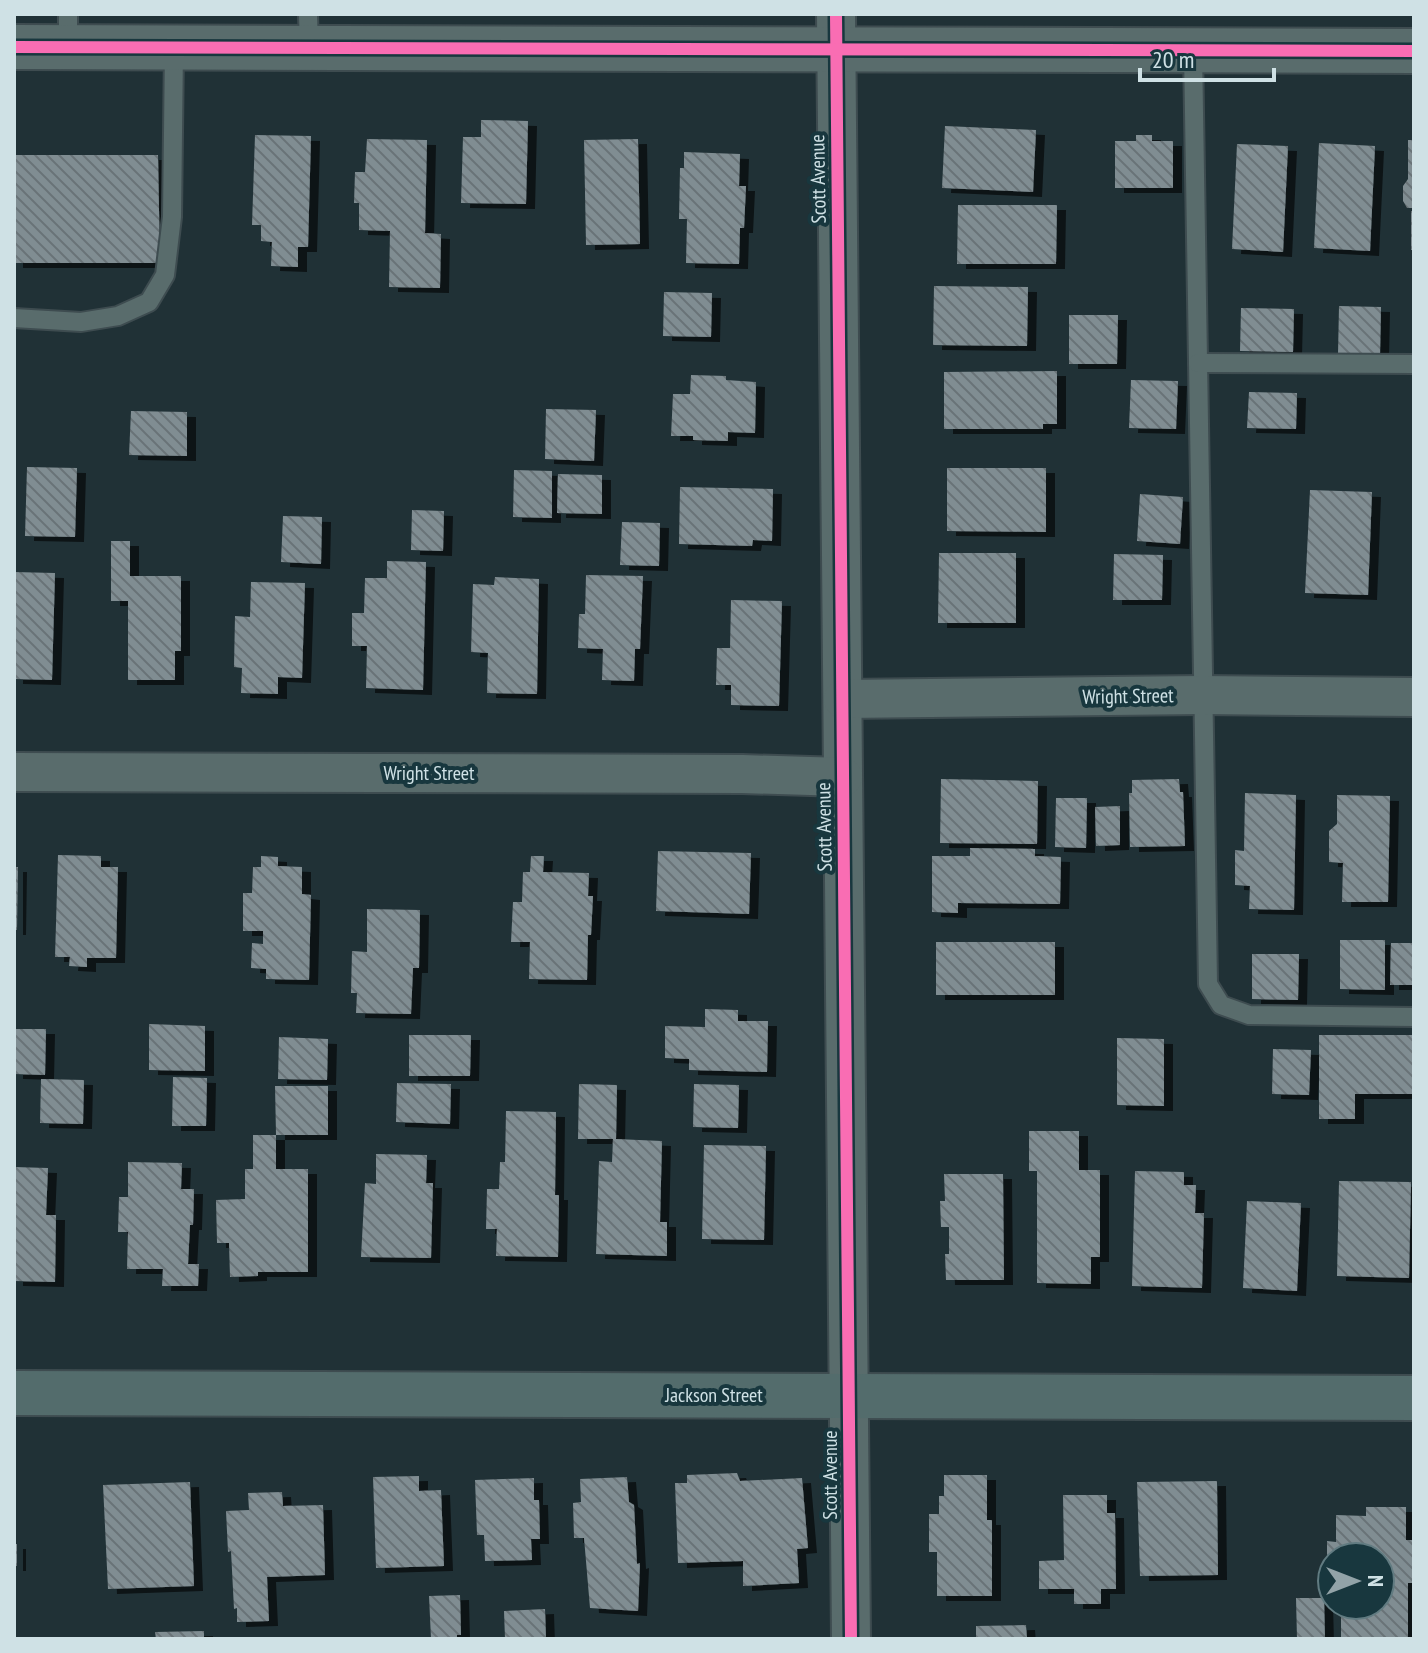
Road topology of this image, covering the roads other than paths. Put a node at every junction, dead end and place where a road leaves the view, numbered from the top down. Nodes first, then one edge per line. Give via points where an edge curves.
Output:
1 (68, 31) edge
2 (308, 31) edge
3 (836, 32) edge
4 (14, 47) edge
5 (174, 48) junction
6 (1193, 50) junction
7 (1414, 51) edge
8 (14, 318) edge
9 (1198, 363) junction
10 (1414, 364) edge
11 (1202, 695) junction
12 (1414, 697) edge
13 (843, 699) junction
14 (14, 772) edge
15 (843, 777) junction
16 (1414, 1017) edge
17 (14, 1393) edge
18 (849, 1397) junction
19 (1414, 1398) edge
20 (851, 1639) edge

1 - 4 street
1 - 5 street
2 - 3 street
2 - 5 street
3 - 6 street
3 - 13 street, Scott Avenue
5 - 8 lane via 172,217 165,275 149,302 118,316 81,322
6 - 7 street
6 - 9 lane
9 - 10 lane
9 - 11 lane
11 - 12 street, Wright Street
11 - 13 street, Wright Street
11 - 16 lane via 1208,984 1221,1005 1249,1015
13 - 15 street, Scott Avenue
14 - 15 street, Wright Street
15 - 18 street, Scott Avenue
17 - 18 main road, Jackson Street
18 - 19 main road, Jackson Street
18 - 20 street, Scott Avenue

